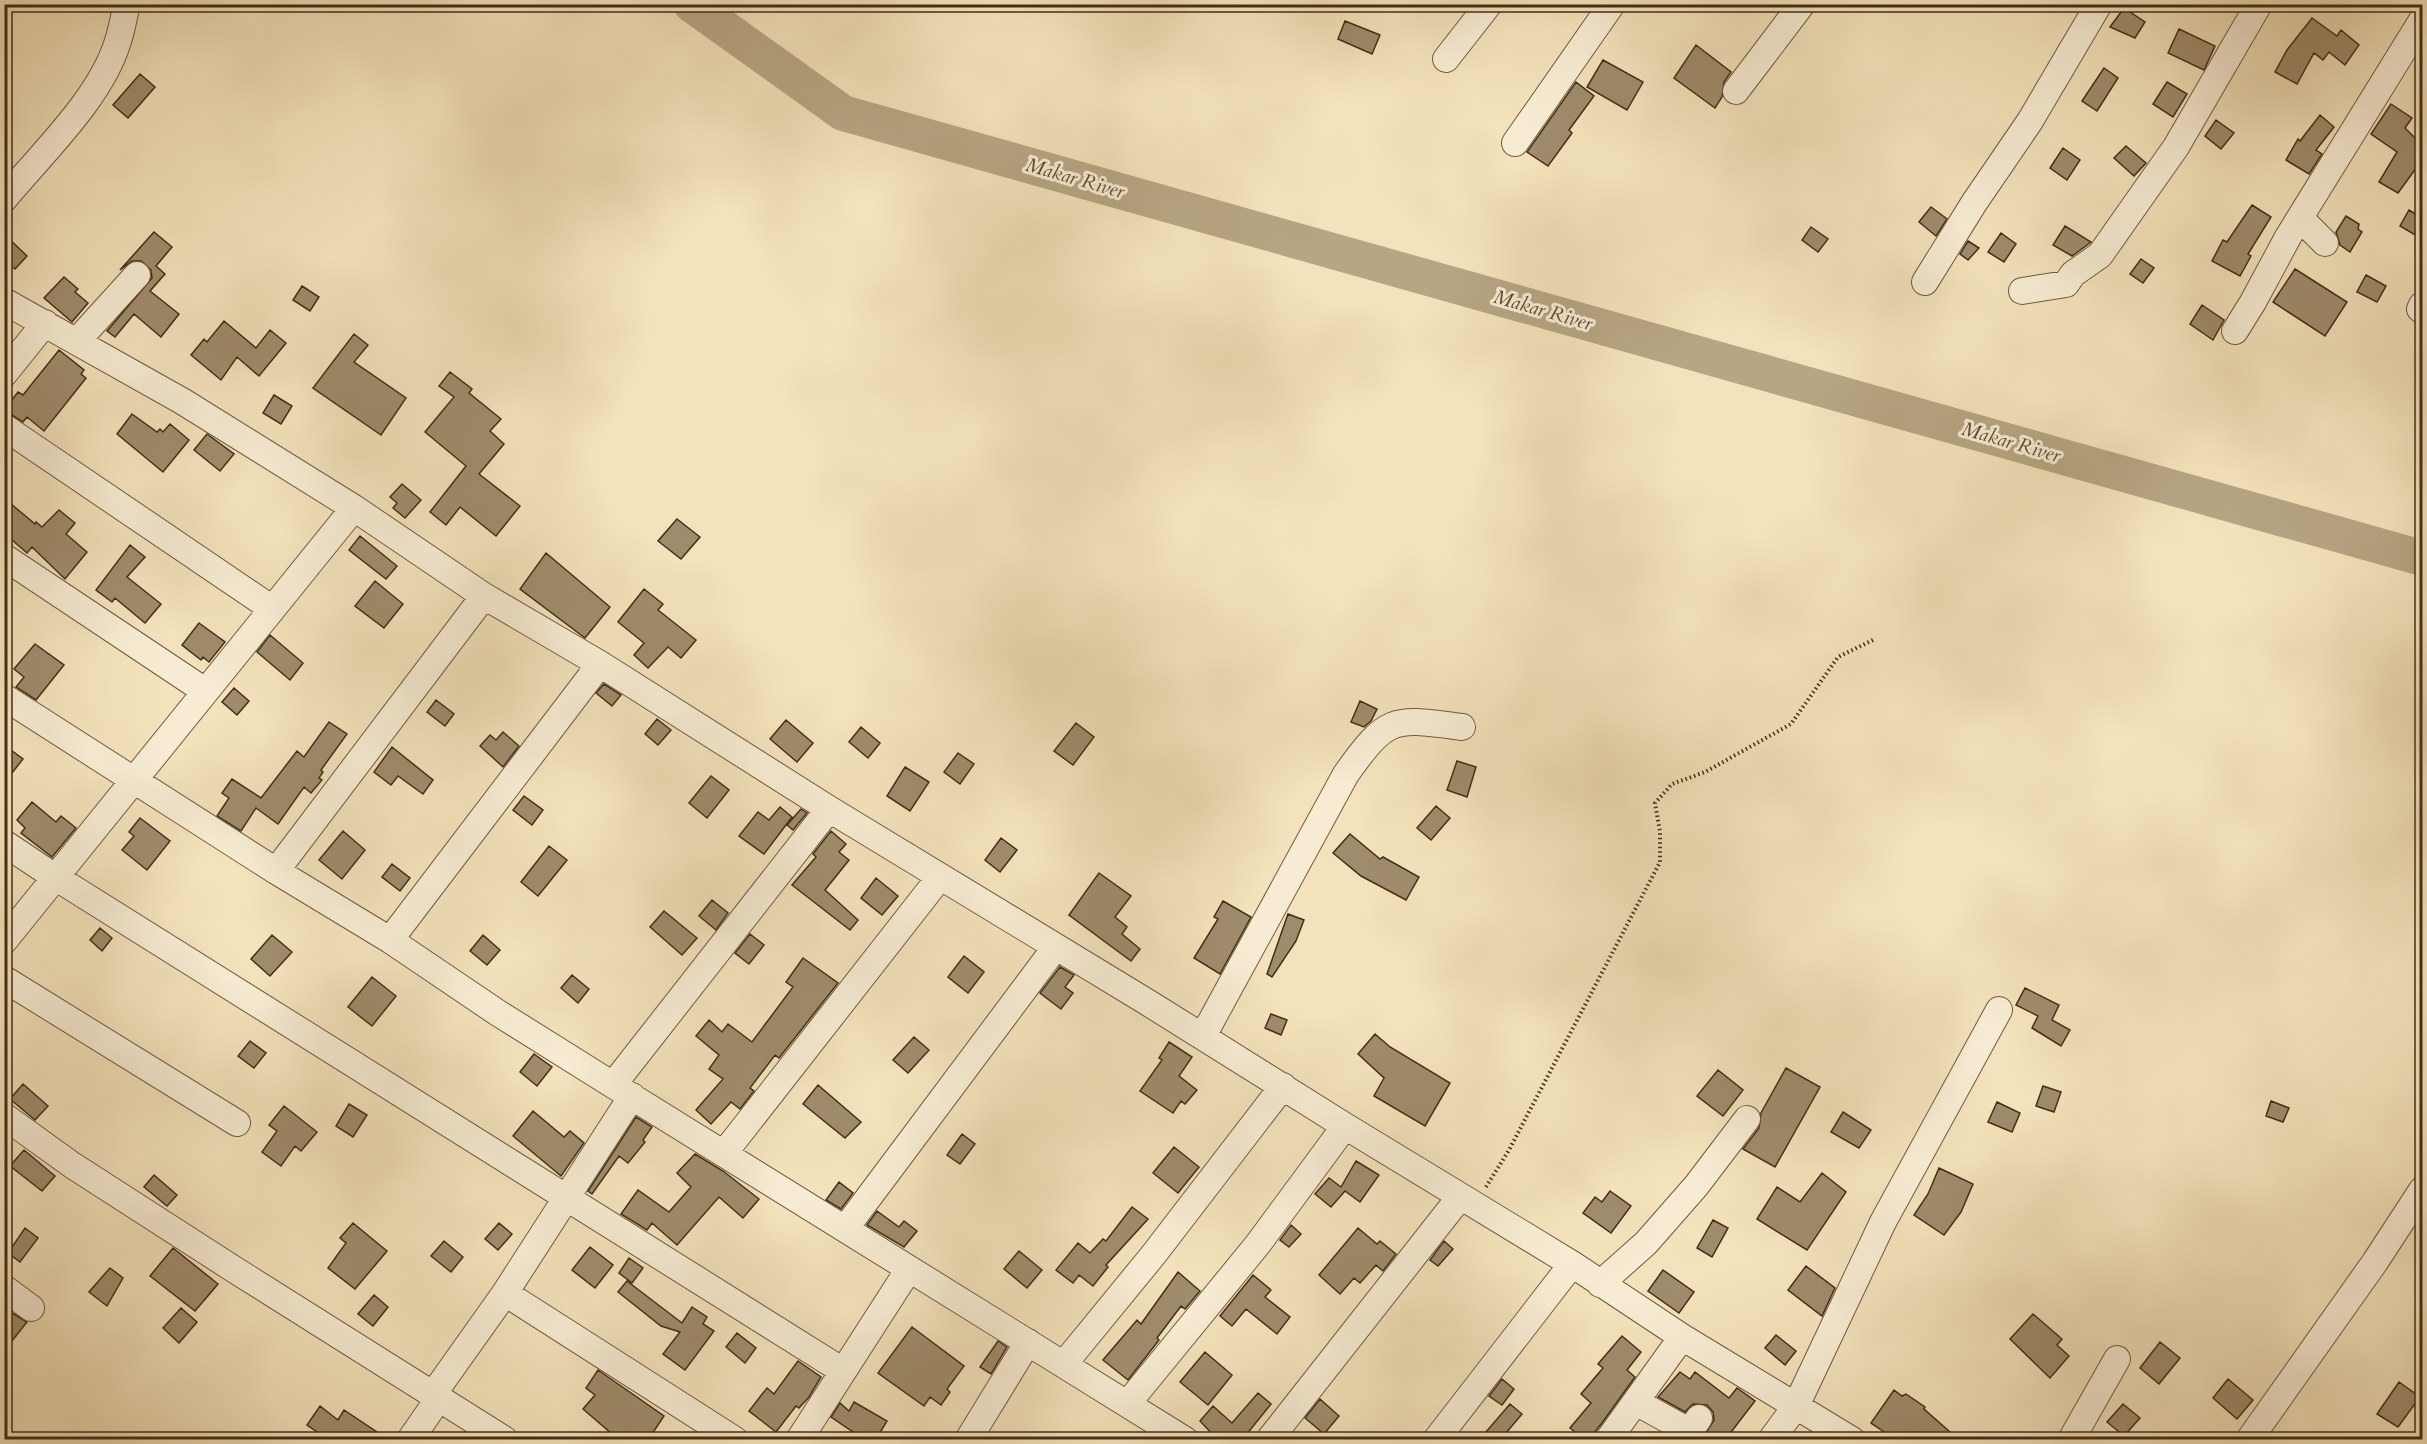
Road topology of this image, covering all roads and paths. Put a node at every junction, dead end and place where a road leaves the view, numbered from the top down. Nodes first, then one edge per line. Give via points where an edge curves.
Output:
1 (127, 4) edge
2 (1489, 4) edge
3 (1612, 4) edge
4 (1802, 4) edge
5 (2099, 4) edge
6 (2259, 4) edge
7 (2422, 21) edge
8 (1446, 59) dead end
9 (1736, 91) dead end
10 (1515, 143) dead end
11 (4, 199) edge
12 (2300, 218) junction
13 (2325, 243) dead end
14 (137, 275) dead end
15 (1925, 282) dead end
16 (2022, 291) dead end
17 (4, 301) edge
18 (45, 323) junction
19 (2235, 331) dead end
20 (77, 341) junction
21 (4, 374) edge
22 (4, 427) edge
23 (354, 508) junction
24 (4, 557) edge
25 (484, 596) junction
26 (271, 608) junction
27 (1873, 640) dead end
28 (600, 664) junction
29 (205, 691) junction
30 (4, 697) edge
31 (1462, 727) dead end
32 (134, 781) junction
33 (829, 809) junction
34 (4, 843) edge
35 (276, 871) junction
36 (55, 877) junction
37 (940, 877) junction
38 (390, 940) junction
39 (4, 941) edge
40 (1055, 948) junction
41 (4, 979) edge
42 (1999, 1010) dead end
43 (1203, 1036) junction
44 (1283, 1086) junction
45 (623, 1091) junction
46 (4, 1116) edge
47 (1747, 1119) dead end
48 (237, 1123) dead end
49 (1345, 1126) junction
50 (725, 1152) junction
51 (2422, 1190) edge
52 (567, 1197) junction
53 (1467, 1201) junction
54 (845, 1229) junction
55 (1572, 1264) junction
56 (909, 1269) junction
57 (1600, 1284) junction
58 (4, 1288) edge
59 (505, 1293) junction
60 (30, 1308) dead end
61 (1682, 1337) junction
62 (1029, 1342) junction
63 (2117, 1359) dead end
64 (1064, 1364) junction
65 (843, 1371) junction
66 (436, 1396) junction
67 (1636, 1402) junction
68 (1128, 1403) junction
69 (1796, 1406) junction
70 (1699, 1418) dead end
71 (1171, 1436) edge
72 (410, 1440) edge
73 (505, 1440) edge
74 (735, 1440) edge
75 (799, 1440) edge
76 (968, 1440) edge
77 (1269, 1440) edge
78 (1436, 1440) edge
79 (1608, 1440) edge
80 (1771, 1440) edge
81 (1852, 1440) edge
82 (2071, 1440) edge
83 (2249, 1440) edge

1 - 11 street via 118,42 104,72
2 - 8 street
3 - 10 street
4 - 9 street
5 - 15 street via 2030,121
6 - 16 street via 2188,130 2100,255 2073,274 2066,284
7 - 12 street
12 - 13 street
12 - 19 street
14 - 20 street
17 - 18 street
18 - 20 street
18 - 21 street
20 - 23 street
22 - 26 street
23 - 25 street
23 - 26 street
24 - 29 street
25 - 28 street
25 - 35 street
26 - 29 street
27 - 53 path via 1838,657 1791,724 1705,772 1672,784 1655,803 1660,862 1509,1150
28 - 33 street
28 - 38 street
29 - 32 street
30 - 32 street
31 - 43 street via 1409,721 1387,726 1370,741 1346,774
32 - 35 street
32 - 36 street
33 - 37 street
33 - 45 street
34 - 36 street
35 - 38 street
36 - 39 street
36 - 52 street
37 - 40 street
37 - 50 street
38 - 45 street
40 - 43 street
40 - 54 street
41 - 48 street
42 - 69 street via 1883,1222
43 - 44 street
44 - 49 street
44 - 64 street
45 - 50 street
45 - 52 street
46 - 66 street via 72,1165
47 - 57 street via 1654,1235
49 - 53 street
49 - 68 street via 1258,1244
50 - 54 street
51 - 83 street
52 - 59 street
52 - 65 street
53 - 55 street
53 - 77 street
54 - 56 street
55 - 57 street
55 - 78 street
56 - 62 street
56 - 65 street
57 - 61 street
58 - 60 street
59 - 66 street
59 - 74 street
61 - 67 street
61 - 69 street
62 - 64 street
62 - 76 street
63 - 82 street
64 - 68 street
65 - 75 street
66 - 72 street
66 - 73 street
67 - 70 street via 1683,1428 1693,1427
67 - 79 street
68 - 71 street
69 - 80 street
69 - 81 street

